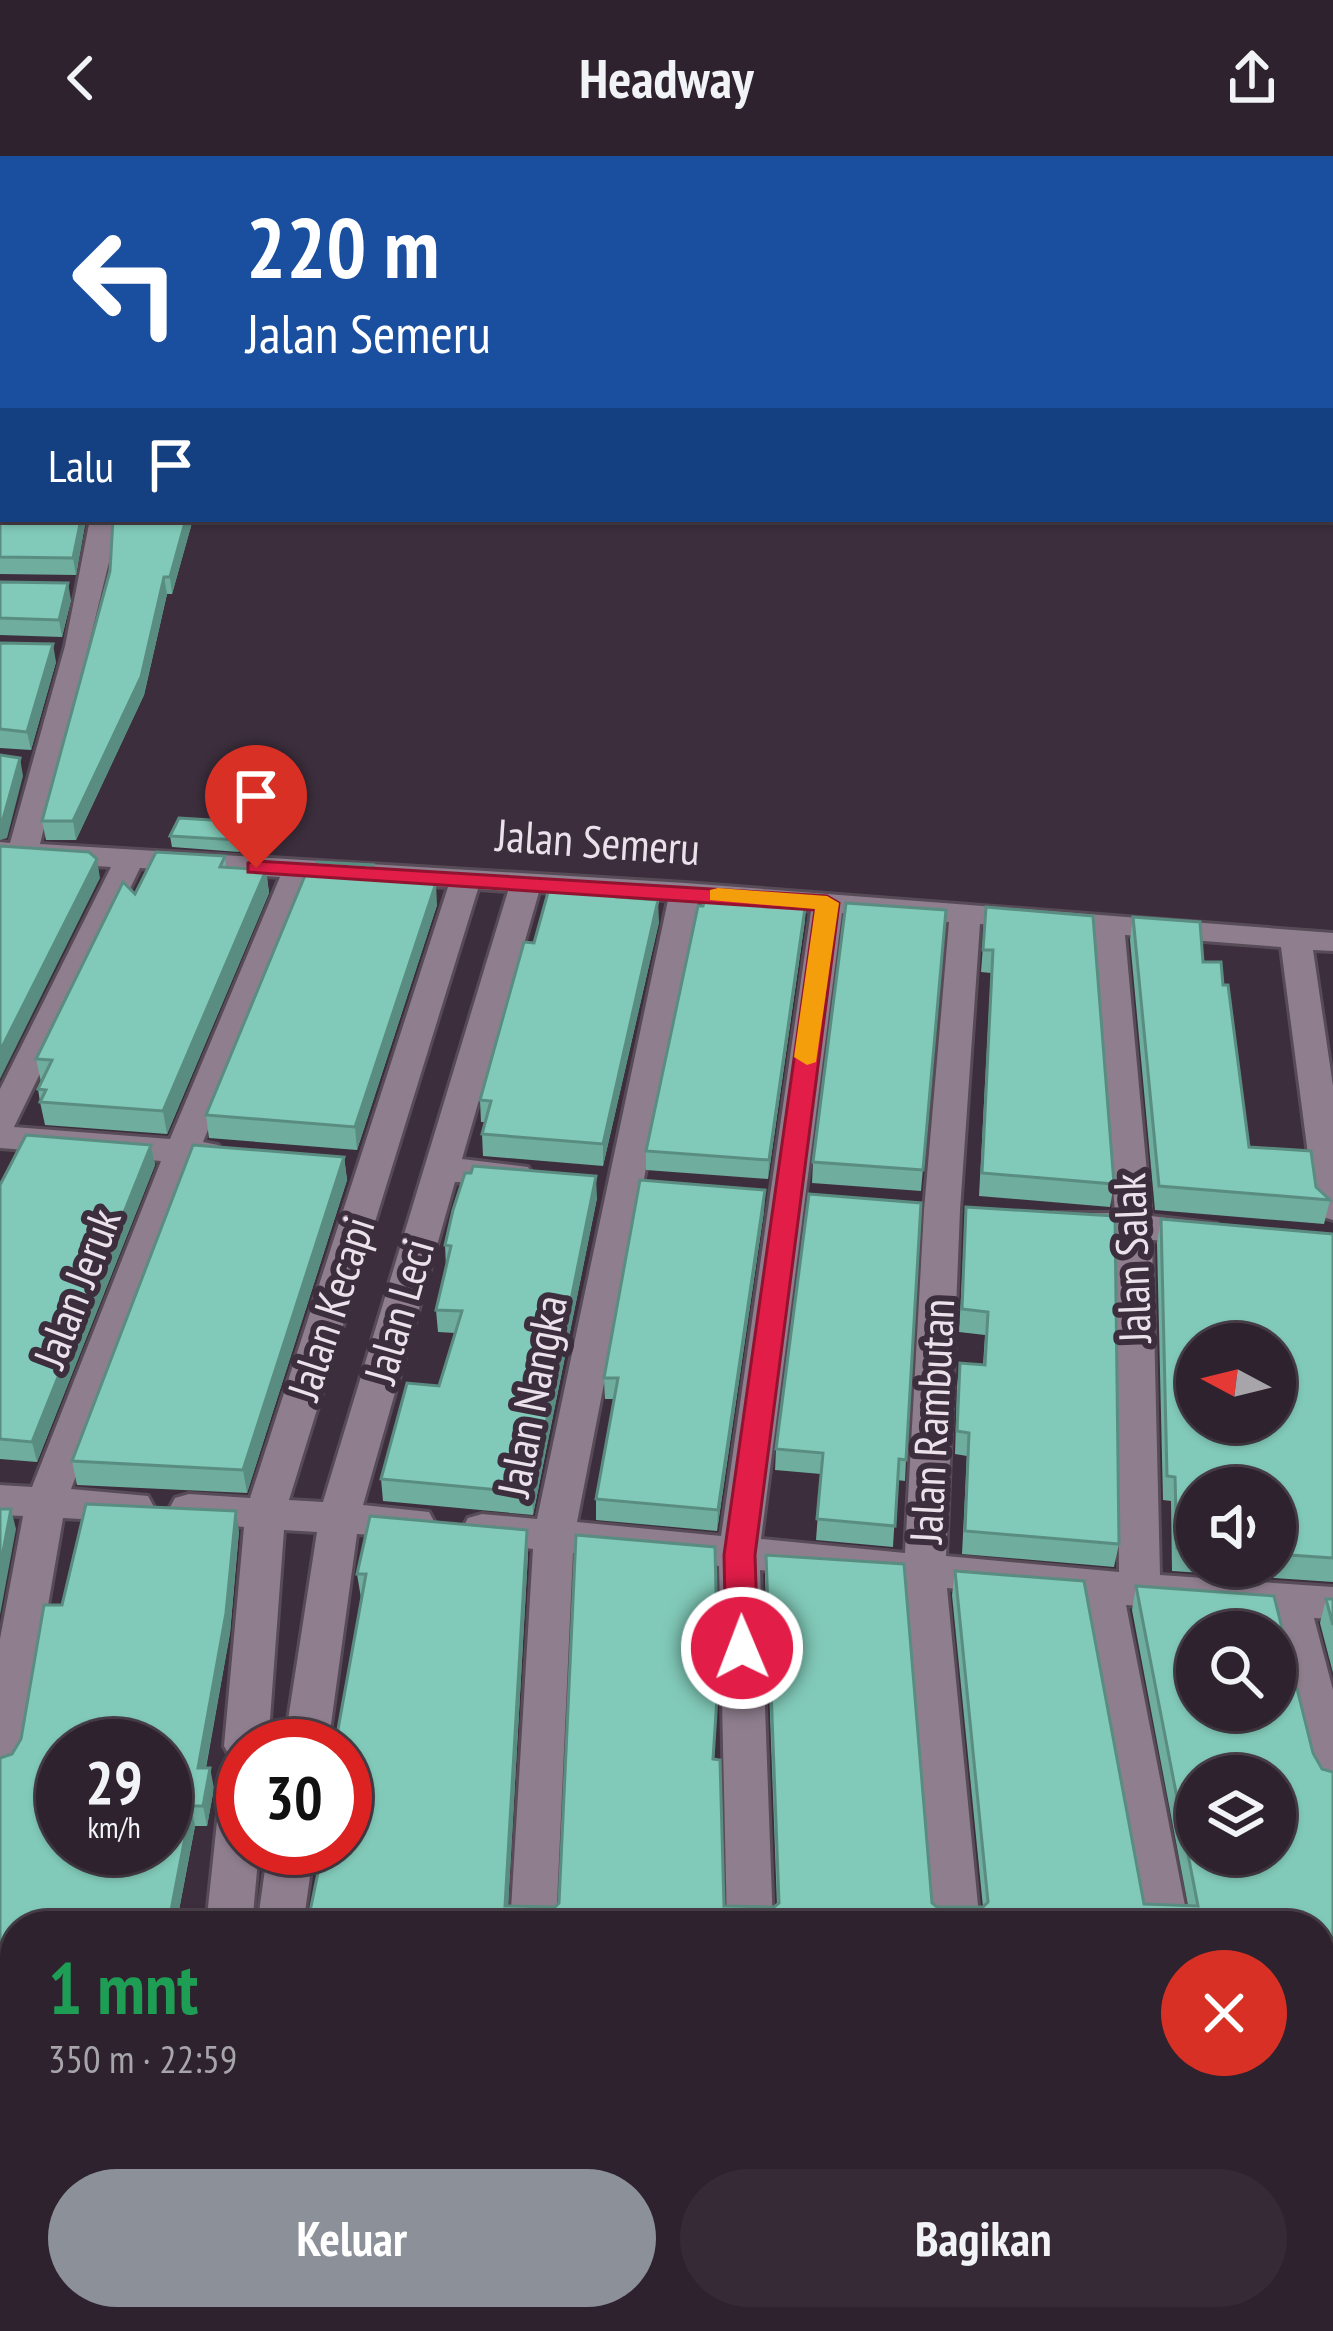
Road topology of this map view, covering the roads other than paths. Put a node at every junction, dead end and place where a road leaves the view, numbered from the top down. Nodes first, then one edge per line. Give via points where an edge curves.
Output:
1 (101, 522) edge
2 (40, 650) edge
3 (81, 650) junction
4 (16, 763) edge
5 (49, 765) junction
6 (12, 852) edge
7 (130, 859) junction
8 (298, 870) junction
9 (466, 879) junction
10 (526, 883) junction
11 (685, 892) junction
12 (827, 903) junction
13 (965, 915) junction
14 (453, 920) junction
15 (514, 925) junction
16 (1109, 927) junction
17 (1296, 940) junction
18 (1333, 942) edge
19 (0, 1123) edge
20 (0, 1136) edge
21 (182, 1151) junction
22 (247, 1156) edge
23 (333, 1163) edge
24 (376, 1167) junction
25 (440, 1169) junction
26 (634, 1184) junction
27 (776, 1195) junction
28 (832, 1200) edge
29 (898, 1206) edge
30 (1333, 1208) edge
31 (942, 1210) junction
32 (984, 1214) edge
33 (1027, 1218) edge
34 (1134, 1227) junction
35 (1244, 1235) edge
36 (0, 1500) edge
37 (45, 1504) junction
38 (266, 1512) junction
39 (339, 1517) junction
40 (554, 1535) junction
41 (740, 1555) junction
42 (925, 1569) junction
43 (1121, 1589) junction
44 (1289, 1601) junction
45 (1333, 1603) edge
46 (248, 1719) edge
47 (310, 1719) edge
48 (0, 1756) edge
49 (1333, 1775) edge
50 (234, 1875) edge
51 (287, 1875) edge
52 (230, 1911) edge
53 (282, 1911) edge
54 (534, 1911) edge
55 (750, 1911) edge
56 (956, 1911) edge
57 (1164, 1911) edge

1 - 3 street via 83,588
2 - 3 street
3 - 5 street
4 - 5 street
5 - 6 street
6 - 7 street, Jalan Semeru
7 - 8 street, Jalan Semeru
7 - 19 street
8 - 9 street, Jalan Semeru
8 - 21 street, Jalan Jeruk
9 - 10 street, Jalan Semeru
9 - 14 street, Jalan Kecapi
10 - 11 street, Jalan Semeru
10 - 15 street, Jalan Leci
11 - 12 street, Jalan Semeru
11 - 26 street, Jalan Nangka
12 - 13 street, Jalan Semeru
12 - 27 street
13 - 16 street, Jalan Semeru
13 - 31 street, Jalan Rambutan
14 - 15 street
14 - 24 street, Jalan Kecapi
15 - 25 street, Jalan Leci
16 - 17 street, Jalan Semeru
16 - 34 street, Jalan Salak
17 - 18 street, Jalan Semeru
17 - 30 street
20 - 21 street
21 - 22 street
21 - 37 street, Jalan Jeruk
23 - 24 street
24 - 38 street, Jalan Kecapi
25 - 26 street
25 - 39 street, Jalan Leci
26 - 40 street, Jalan Nangka
27 - 28 street
27 - 41 street
29 - 31 street
31 - 32 street
31 - 42 street, Jalan Rambutan
33 - 34 street
34 - 35 street
34 - 43 street, Jalan Salak
36 - 37 street
37 - 38 street
37 - 48 street, Jalan Jeruk
38 - 39 street
38 - 46 street, Jalan Kecapi
39 - 40 street
39 - 47 street, Jalan Leci
40 - 41 street
40 - 54 street, Jalan Nangka
41 - 42 street
41 - 55 street
42 - 43 street
42 - 56 street, Jalan Rambutan
43 - 44 street
43 - 57 street, Jalan Salak
44 - 45 street
44 - 49 street
50 - 52 street
51 - 53 street

